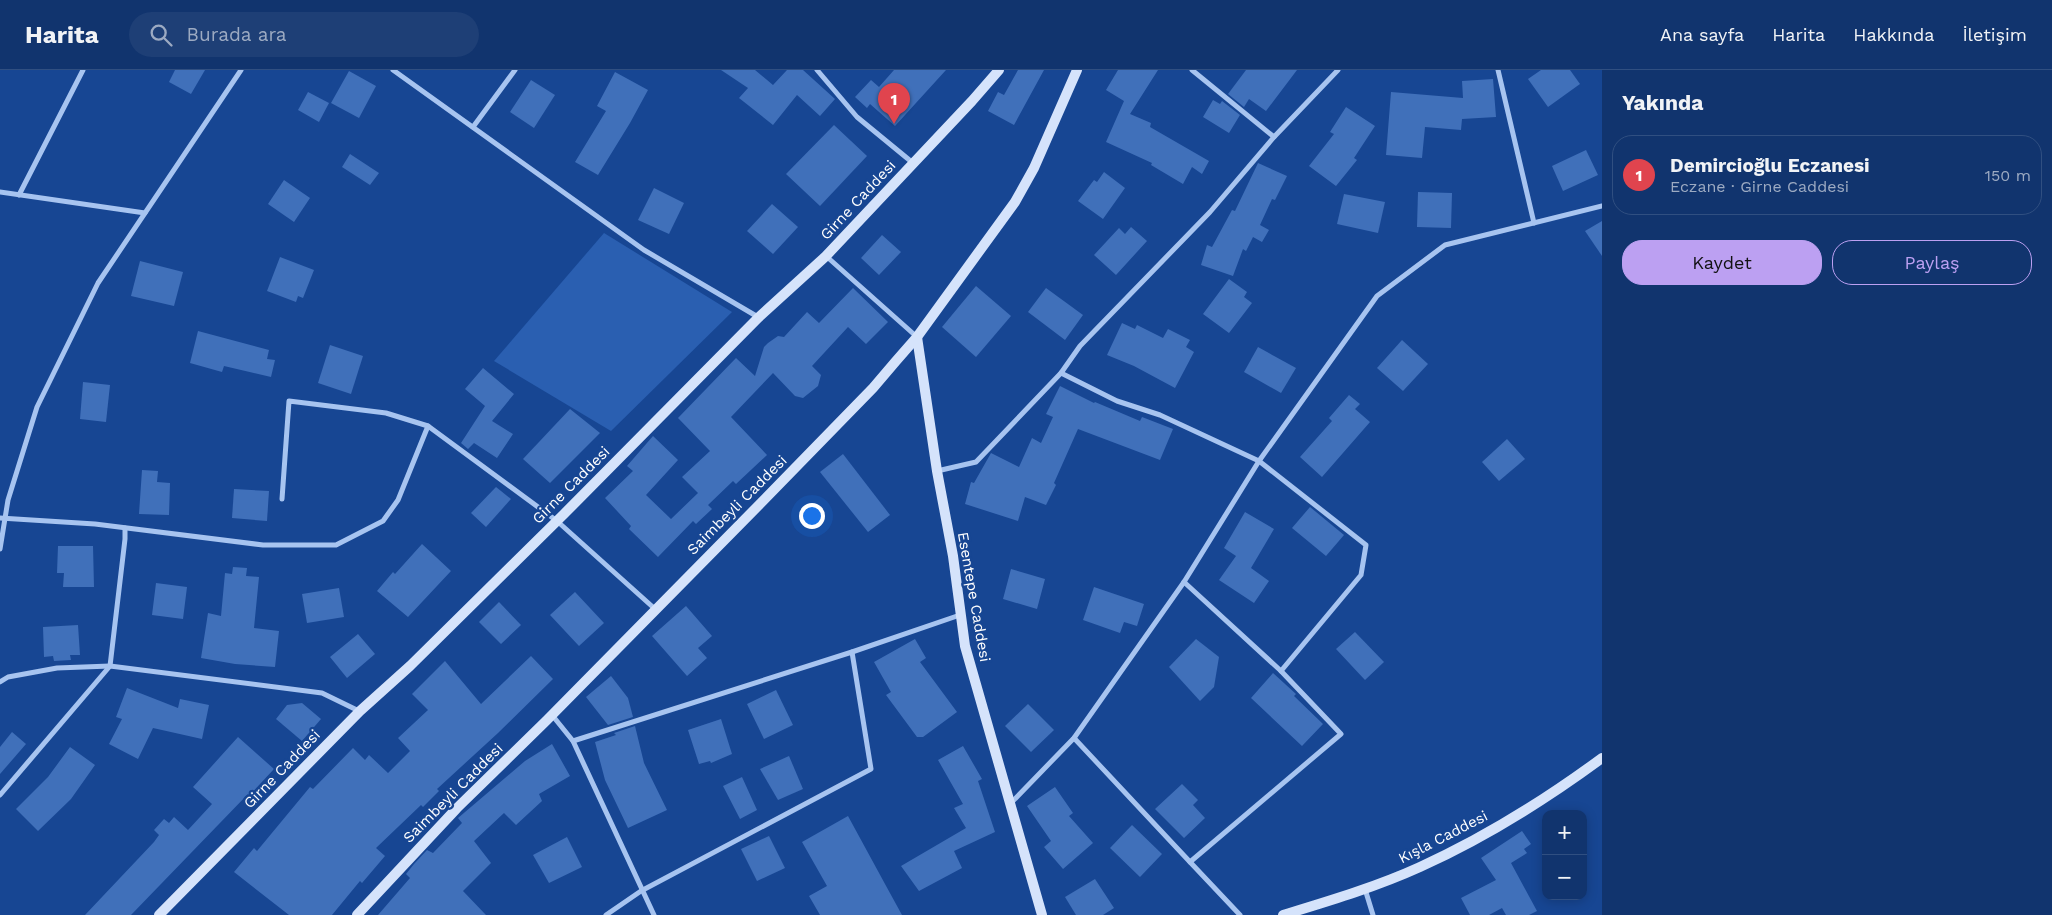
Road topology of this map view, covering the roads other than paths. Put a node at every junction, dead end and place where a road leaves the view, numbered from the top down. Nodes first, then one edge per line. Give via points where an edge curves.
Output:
1 (83, 70) edge
2 (241, 70) edge
3 (393, 70) edge
4 (515, 70) edge
5 (816, 70) edge
6 (999, 70) edge
7 (1077, 70) edge
8 (1192, 70) edge
9 (1338, 70) edge
10 (1498, 70) edge
11 (473, 127) junction
12 (1274, 137) junction
13 (913, 163) junction
14 (0, 192) edge
15 (19, 195) junction
16 (1602, 206) edge
17 (145, 213) junction
18 (1534, 223) junction
19 (826, 256) junction
20 (758, 318) junction
21 (917, 337) junction
22 (1061, 372) junction
23 (428, 426) junction
24 (1259, 460) junction
25 (936, 471) junction
26 (282, 499) dead end
27 (2, 518) edge
28 (557, 521) junction
29 (125, 528) junction
30 (0, 549) edge
31 (1184, 582) junction
32 (655, 609) junction
33 (960, 615) junction
34 (852, 652) junction
35 (110, 666) junction
36 (1281, 671) junction
37 (0, 682) edge
38 (360, 711) junction
39 (552, 715) junction
40 (1074, 738) junction
41 (572, 741) junction
42 (1602, 758) edge
43 (0, 795) edge
44 (1010, 804) junction
45 (1190, 862) junction
46 (1365, 889) junction
47 (641, 891) junction
48 (159, 915) edge
49 (357, 915) edge
50 (606, 915) edge
51 (654, 915) edge
52 (1042, 915) edge
53 (1240, 915) edge
54 (1283, 915) edge
55 (1373, 915) edge

1 - 15 street
2 - 17 street
3 - 11 street
4 - 11 street
5 - 13 street via 857,117
6 - 13 street, Girne Caddesi
7 - 21 street, Saimbeyli Caddesi via 1034,168 1015,202
8 - 12 street
9 - 12 street
10 - 18 street
11 - 20 street via 644,250
12 - 22 street via 1210,212 1080,346
13 - 19 street, Girne Caddesi
14 - 15 street
15 - 17 street
16 - 18 street
17 - 27 street via 98,283 37,408
18 - 24 street via 1446,245 1377,296
19 - 20 street, Girne Caddesi
19 - 21 street
20 - 28 street, Girne Caddesi
21 - 25 street, Esentepe Caddesi
21 - 32 street, Saimbeyli Caddesi via 873,388
22 - 24 street via 1117,401 1160,414
22 - 25 street via 976,462
23 - 26 street via 386,413 289,401
23 - 28 street
23 - 29 street via 398,500 383,521 336,544 263,545
24 - 31 street
24 - 36 street via 1366,545 1361,575
25 - 33 street, Esentepe Caddesi via 953,556
27 - 29 street
27 - 30 street
28 - 32 street
28 - 38 street, Girne Caddesi
29 - 35 street
31 - 36 street
31 - 40 street
32 - 39 street, Saimbeyli Caddesi
33 - 34 street
33 - 44 street, Esentepe Caddesi via 979,700
34 - 41 street
34 - 47 street via 871,769
35 - 37 street via 57,668 8,677
35 - 38 street via 322,693
35 - 43 street
36 - 45 street via 1341,734
38 - 48 street, Girne Caddesi
39 - 41 street
39 - 49 street, Saimbeyli Caddesi via 457,808
40 - 44 street
40 - 45 street
41 - 47 street
42 - 46 street, Kışla Caddesi via 1545,798 1486,833 1420,867
44 - 52 street, Esentepe Caddesi
45 - 53 street
46 - 54 street, Kışla Caddesi
46 - 55 street
47 - 50 street
47 - 51 street

